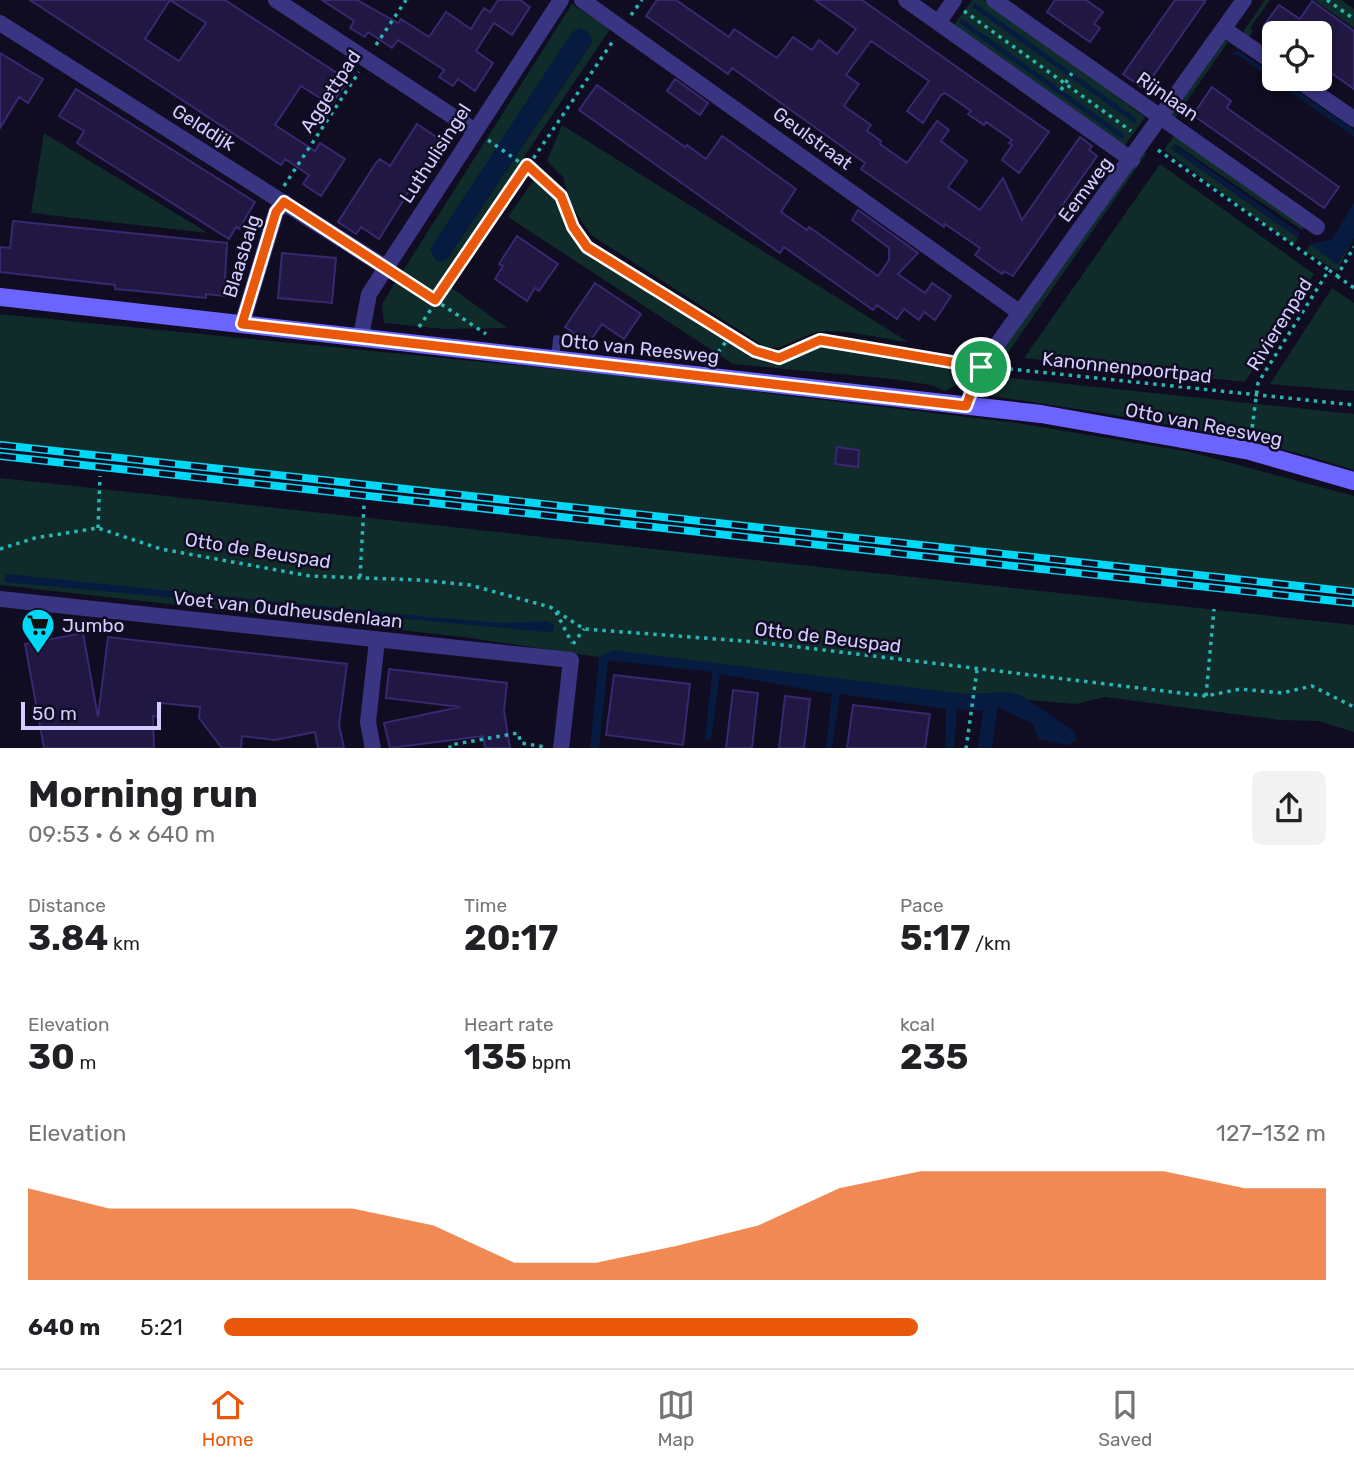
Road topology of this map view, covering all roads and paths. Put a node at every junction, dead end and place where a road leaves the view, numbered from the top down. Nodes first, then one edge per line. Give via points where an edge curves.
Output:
1 (276, 0) edge
2 (406, 0) edge
3 (561, 0) edge
4 (582, 0) edge
5 (642, 0) edge
6 (905, 0) edge
7 (954, 0) edge
8 (994, 0) edge
9 (1244, 0) edge
10 (1327, 0) edge
11 (971, 16) dead end
12 (1354, 19) edge
13 (0, 23) edge
14 (938, 23) junction
15 (623, 27) junction
16 (1224, 29) junction
17 (1262, 55) edge
18 (366, 60) junction
19 (1074, 69) dead end
20 (1065, 83) junction
21 (1313, 91) edge
22 (1057, 97) dead end
23 (1161, 117) junction
24 (1354, 119) edge
25 (475, 131) junction
26 (1130, 131) dead end
27 (1145, 141) junction
28 (1132, 160) junction
29 (527, 165) junction
30 (280, 199) junction
31 (1317, 227) dead end
32 (1354, 247) edge
33 (386, 267) junction
34 (1329, 271) junction
35 (1336, 276) junction
36 (1354, 288) edge
37 (0, 297) edge
38 (435, 300) junction
39 (1019, 312) junction
40 (242, 324) junction
41 (487, 334) dead end
42 (731, 335) junction
43 (360, 336) junction
44 (557, 340) dead end
45 (415, 343) junction
46 (555, 360) junction
47 (981, 367) junction
48 (700, 376) junction
49 (1256, 395) junction
50 (1354, 405) edge
51 (966, 406) junction
52 (1250, 451) junction
53 (100, 476) dead end
54 (1354, 481) edge
55 (365, 505) dead end
56 (98, 528) junction
57 (0, 549) edge
58 (360, 578) junction
59 (0, 599) edge
60 (1214, 610) dead end
61 (555, 611) junction
62 (377, 640) junction
63 (572, 652) junction
64 (977, 670) junction
65 (1206, 696) junction
66 (1354, 707) edge
67 (521, 746) edge
68 (373, 748) edge
69 (450, 748) edge
70 (559, 748) edge
71 (966, 748) edge

1 - 18 street
2 - 18 path, Aggettpad
3 - 25 street, Luthulisingel
4 - 15 street, Geulstraat
5 - 15 path
6 - 14 street
7 - 14 street
8 - 23 street, Rijnlaan
9 - 16 street, Eemweg
10 - 12 path
11 - 20 path
13 - 30 street, Gelddijk
14 - 28 street
15 - 29 path
15 - 39 street, Geulstraat
16 - 17 street
16 - 23 street, Eemweg
18 - 25 street
18 - 30 path, Aggettpad
19 - 20 path
20 - 22 path
20 - 26 path
21 - 24 street
23 - 27 street, Eemweg
23 - 31 street, Rijnlaan
25 - 29 path, Kanonnenpoortpad
25 - 33 street, Luthulisingel
27 - 28 street, Eemweg
27 - 34 path
28 - 39 street, Eemweg
29 - 38 path
29 - 42 path, Kanonnenpoortpad via 561,196 587,247
30 - 33 street, Gelddijk
30 - 40 street, Blaasbalg
32 - 35 path, Rivierenpad
33 - 38 path
33 - 43 street, Luthulisingel via 369,294
34 - 35 path, Rivierenpad
34 - 49 path, Rivierenpad via 1264,374
35 - 36 path
37 - 40 street, Otto van Reesweg
38 - 41 path
38 - 45 path via 420,322
39 - 47 street, Eemweg
40 - 43 street, Otto van Reesweg
42 - 47 path, Kanonnenpoortpad via 755,351 779,358 820,340
42 - 48 path
43 - 45 street, Otto van Reesweg
44 - 46 lane
45 - 46 street, Otto van Reesweg
46 - 48 street, Otto van Reesweg
47 - 49 path, Kanonnenpoortpad
47 - 51 street, Eemweg
48 - 51 street, Otto van Reesweg
49 - 50 path, Kanonnenpoortpad
49 - 52 path, Rivierenpad
51 - 52 street, Otto van Reesweg via 1041,414
52 - 54 street, Otto van Reesweg
53 - 56 path
55 - 58 path
56 - 57 path, Otto de Beuspad
56 - 58 path, Otto de Beuspad via 149,546 266,569
58 - 61 path, Otto de Beuspad via 470,585 526,598
59 - 62 street, Voet van Oudheusdenlaan
60 - 65 path
61 - 63 path
61 - 64 path, Otto de Beuspad via 584,629 757,642
62 - 63 street, Voet van Oudheusdenlaan
62 - 68 street via 368,722
63 - 70 street
64 - 65 path, Otto de Beuspad
64 - 71 path
65 - 66 path, Otto de Beuspad via 1240,689 1282,693 1312,686
67 - 69 path via 518,733 450,744
67 - 70 path

